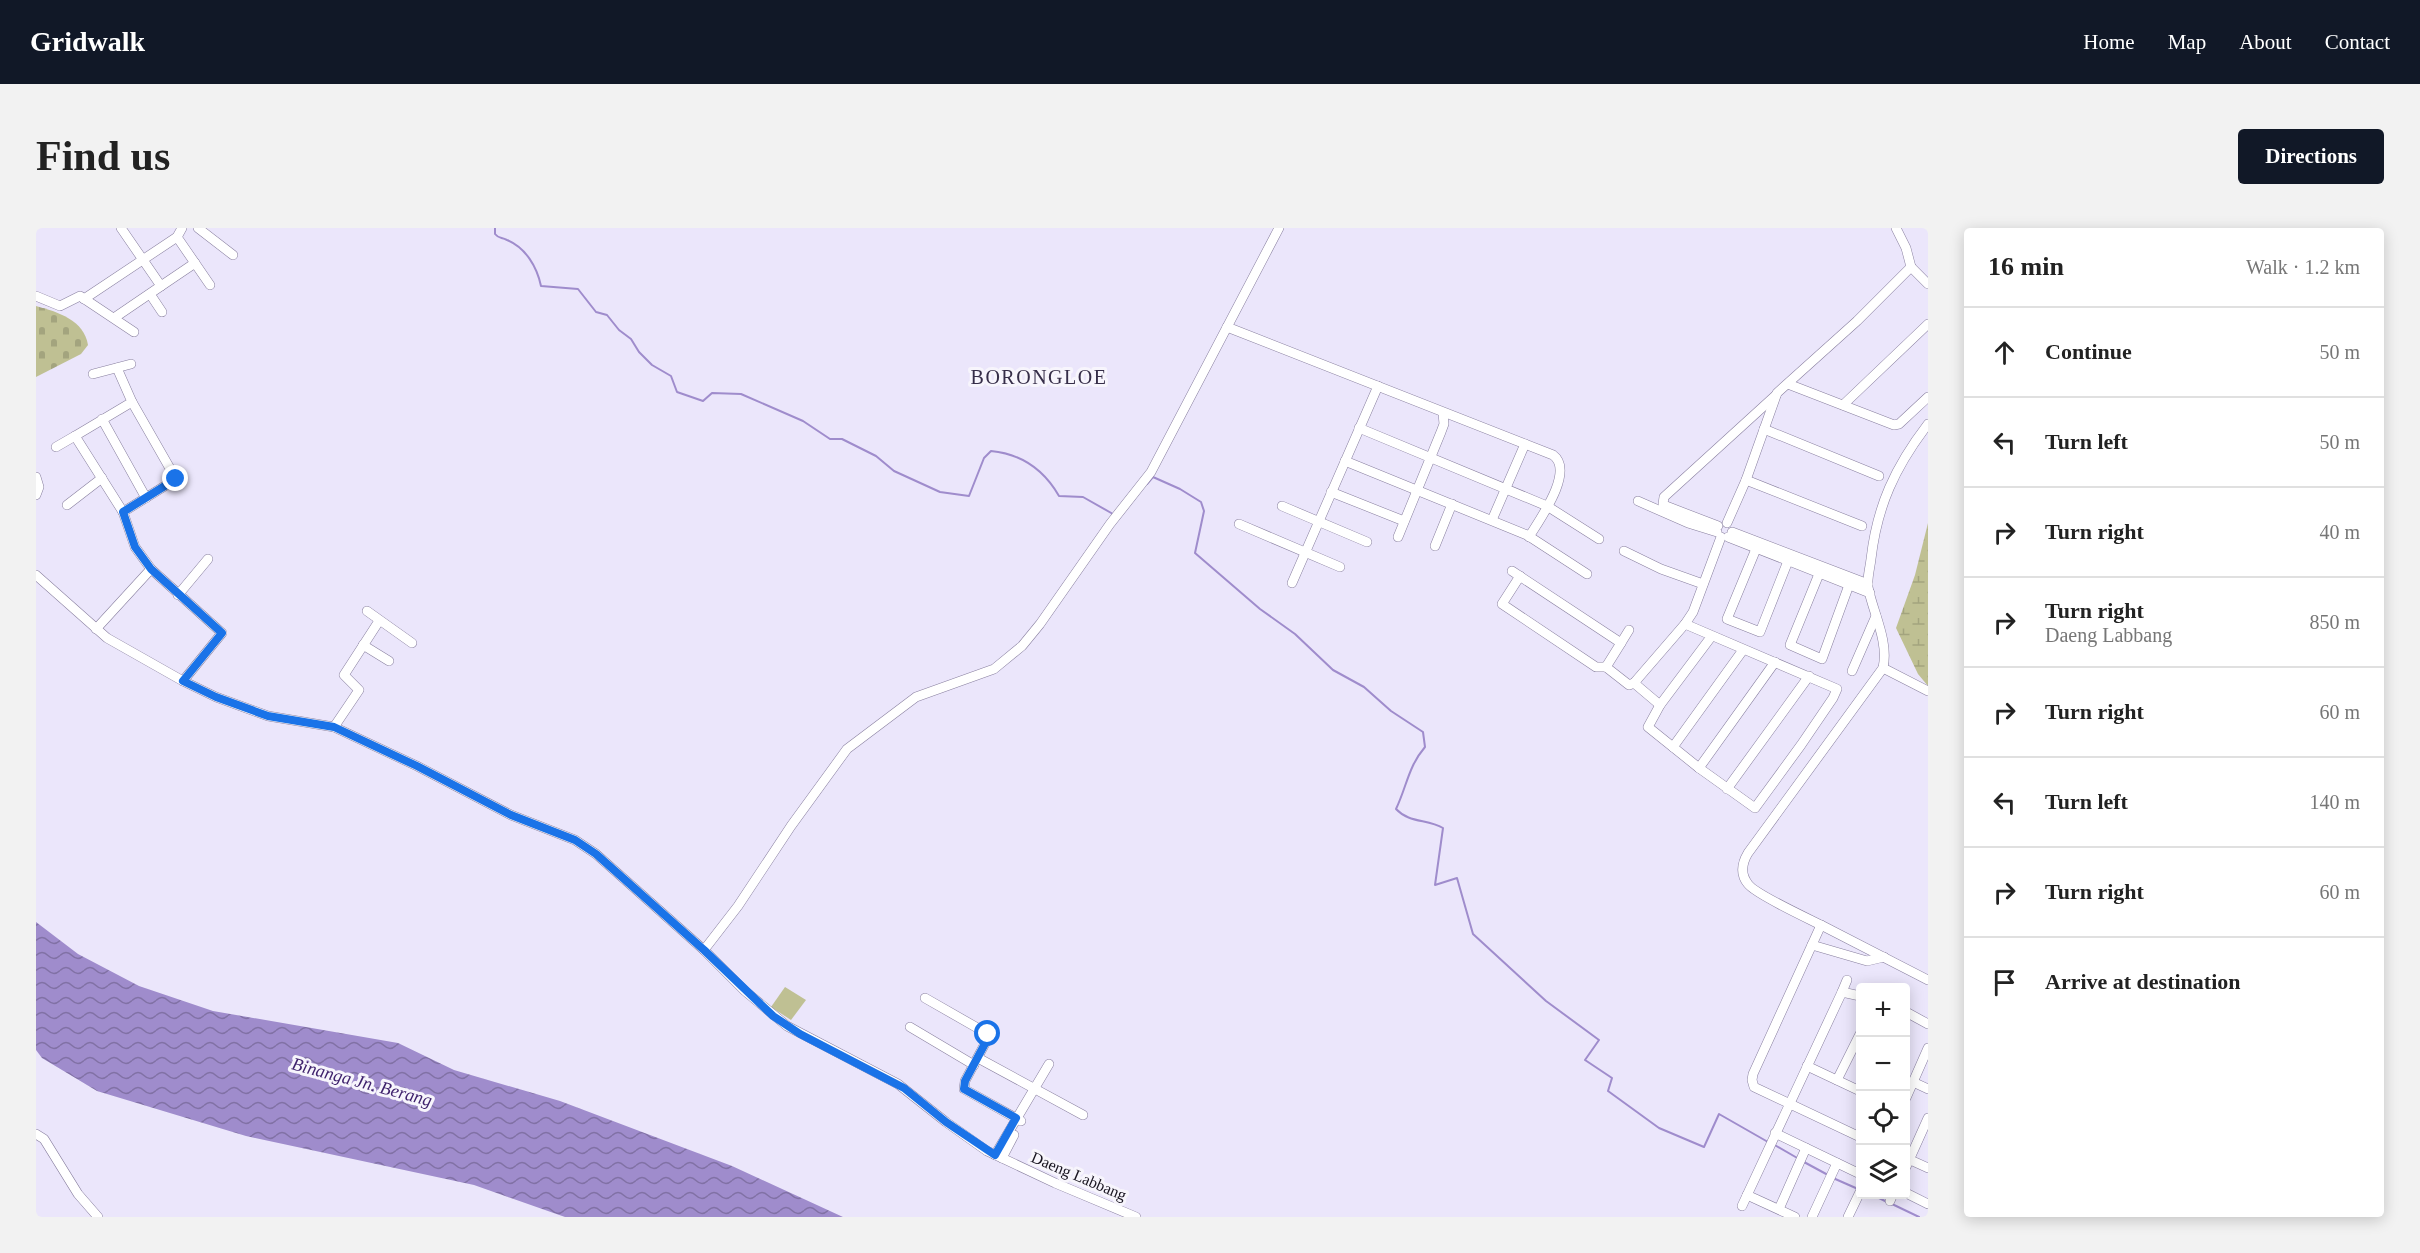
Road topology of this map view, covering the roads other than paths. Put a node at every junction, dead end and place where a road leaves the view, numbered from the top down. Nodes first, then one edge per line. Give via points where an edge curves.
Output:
1 (121, 228) edge
2 (198, 228) edge
3 (1279, 228) edge
4 (1896, 228) edge
5 (180, 232) edge
6 (233, 255) dead end
7 (142, 258) junction
8 (195, 263) junction
9 (1911, 267) junction
10 (1928, 284) edge
11 (210, 285) dead end
12 (161, 286) junction
13 (150, 294) junction
14 (36, 296) edge
15 (84, 299) junction
16 (162, 312) dead end
17 (114, 318) junction
18 (1928, 324) edge
19 (1227, 327) junction
20 (135, 332) dead end
21 (131, 364) dead end
22 (117, 368) junction
23 (93, 374) dead end
24 (1788, 384) junction
25 (1377, 386) junction
26 (1777, 393) junction
27 (1928, 397) edge
28 (132, 402) junction
29 (1843, 405) junction
30 (1443, 413) junction
31 (102, 419) junction
32 (1928, 424) edge
33 (1359, 428) junction
34 (1764, 429) junction
35 (75, 436) junction
36 (1525, 444) junction
37 (56, 447) dead end
38 (1431, 458) junction
39 (1345, 461) junction
40 (1879, 476) dead end
41 (36, 477) edge
42 (102, 478) junction
43 (1746, 480) junction
44 (1506, 488) junction
45 (1417, 490) junction
46 (1331, 492) junction
47 (36, 495) edge
48 (146, 498) junction
49 (1638, 501) dead end
50 (1452, 504) junction
51 (67, 505) dead end
52 (1282, 506) dead end
53 (1547, 506) junction
54 (123, 512) junction
55 (1492, 520) junction
56 (1404, 521) junction
57 (1318, 522) junction
58 (1239, 524) dead end
59 (1862, 525) dead end
60 (1724, 531) junction
61 (1398, 537) dead end
62 (1529, 537) junction
63 (1599, 539) dead end
64 (1367, 542) dead end
65 (1434, 546) dead end
66 (1756, 549) junction
67 (1624, 551) dead end
68 (1305, 552) junction
69 (208, 559) dead end
70 (1788, 561) junction
71 (1340, 567) dead end
72 (151, 569) junction
73 (1587, 574) dead end
74 (1819, 574) junction
75 (36, 575) edge
76 (1292, 583) dead end
77 (1703, 584) junction
78 (1849, 585) junction
79 (1869, 589) junction
80 (178, 595) junction
81 (366, 611) dead end
82 (1876, 616) junction
83 (379, 621) junction
84 (1685, 624) junction
85 (96, 629) junction
86 (1629, 630) dead end
87 (1869, 633) junction
88 (1711, 637) junction
89 (1882, 639) junction
90 (412, 643) dead end
91 (1621, 643) junction
92 (363, 645) junction
93 (1743, 650) junction
94 (389, 661) dead end
95 (1775, 662) junction
96 (1606, 667) junction
97 (1883, 668) junction
98 (1852, 672) dead end
99 (1809, 676) junction
100 (183, 681) junction
101 (1634, 683) junction
102 (1928, 691) edge
103 (1660, 705) junction
104 (334, 727) junction
105 (1673, 747) junction
106 (1699, 768) junction
107 (1727, 789) junction
108 (1821, 925) junction
109 (1812, 945) junction
110 (704, 950) junction
111 (1884, 957) junction
112 (1847, 980) dead end
113 (1928, 980) edge
114 (1842, 992) junction
115 (1856, 995) edge
116 (925, 998) dead end
117 (1910, 1016) edge
118 (1928, 1024) edge
119 (910, 1027) dead end
120 (1859, 1037) edge
121 (1928, 1048) edge
122 (976, 1061) junction
123 (1049, 1064) dead end
124 (1807, 1065) junction
125 (1838, 1080) junction
126 (1913, 1082) junction
127 (1037, 1087) junction
128 (1856, 1089) edge
129 (1928, 1089) edge
130 (1908, 1091) edge
131 (1788, 1104) junction
132 (1083, 1115) dead end
133 (1019, 1119) junction
134 (1927, 1124) edge
135 (1775, 1133) junction
136 (36, 1134) edge
137 (1856, 1135) edge
138 (1806, 1148) junction
139 (998, 1156) junction
140 (1910, 1156) edge
141 (1837, 1163) junction
142 (1910, 1163) edge
143 (1928, 1168) edge
144 (1856, 1172) edge
145 (1747, 1195) junction
146 (1910, 1195) edge
147 (1857, 1199) edge
148 (1928, 1204) edge
149 (1742, 1206) dead end
150 (1779, 1209) junction
151 (98, 1217) edge
152 (1136, 1217) edge
153 (1795, 1217) edge
154 (1812, 1217) edge
155 (1848, 1217) edge

1 - 7 street
2 - 6 street
3 - 19 street
4 - 9 street
5 - 7 street
5 - 8 street
7 - 12 street
7 - 15 street
8 - 11 street
8 - 12 street
9 - 10 street
9 - 24 street
12 - 13 street
13 - 16 street
13 - 17 street
14 - 15 street via 60,306 80,296
15 - 17 street
17 - 20 street
18 - 29 street
19 - 25 street
19 - 110 street via 1151,472 1027,640 994,669 916,697 847,749
21 - 22 street
22 - 23 street
22 - 28 street
24 - 26 street
24 - 29 street
25 - 30 street
25 - 33 street
26 - 34 street
26 - 60 street via 1664,497 1666,506
27 - 29 street via 1894,425
28 - 31 street
28 - 48 street via 176,479
30 - 36 street
30 - 38 street via 1444,424
31 - 35 street
31 - 48 street
32 - 79 street via 1884,498 1875,527
33 - 38 street
33 - 39 street
34 - 40 street
34 - 43 street
35 - 37 street
35 - 42 street
36 - 44 street
36 - 53 street via 1553,455 1560,465 1560,481
38 - 44 street
38 - 45 street
39 - 45 street
39 - 46 street
41 - 47 street
42 - 51 street
42 - 54 street
43 - 59 street
43 - 60 street
44 - 53 street
44 - 55 street
45 - 50 street
45 - 56 street
46 - 56 street
46 - 57 street
48 - 54 street
49 - 60 street via 1688,523
50 - 55 street
50 - 65 street
52 - 57 street
53 - 62 street
53 - 63 street
54 - 72 street via 135,547
55 - 62 street
56 - 61 street
57 - 64 street
57 - 68 street
58 - 68 street
60 - 66 street
60 - 77 street
60 - 79 street
62 - 73 street
66 - 70 street
66 - 70 street via 1727,620 1760,632
67 - 77 street
68 - 71 street
68 - 76 street
69 - 80 street
70 - 74 street
72 - 80 street
72 - 85 street
74 - 78 street
74 - 78 street via 1790,645 1822,659
75 - 85 street, Daeng Labbang
77 - 84 street
78 - 79 street
79 - 82 street
80 - 100 street via 222,633
81 - 83 street
82 - 87 street
82 - 89 street
83 - 90 street
83 - 92 street
84 - 88 street
84 - 101 street
85 - 100 street, Daeng Labbang
86 - 91 street
87 - 89 street
87 - 98 street
88 - 93 street
88 - 103 street
89 - 97 street
91 - 96 street
91 - 96 street via 1516,573 1502,604 1596,667
92 - 94 street
92 - 104 street via 343,675 359,690
93 - 95 street
93 - 105 street
95 - 99 street
95 - 106 street
96 - 101 street via 1629,685
97 - 102 street
97 - 108 street via 1742,866 1744,878 1753,888
99 - 107 street
99 - 107 street via 1837,689 1801,746 1755,808
100 - 104 street, Daeng Labbang via 268,716
101 - 103 street
103 - 105 street via 1648,727
104 - 110 street, Daeng Labbang via 511,815 575,840
105 - 106 street
106 - 107 street
108 - 109 street
108 - 111 street
109 - 111 street via 1867,961
109 - 131 street via 1752,1080 1759,1091
110 - 139 street, Daeng Labbang via 787,1026 898,1084
111 - 113 street
112 - 114 street
114 - 115 street
114 - 124 street
116 - 122 street via 988,1034
117 - 118 street
119 - 122 street
120 - 125 street
121 - 126 street
122 - 127 street
122 - 133 street via 964,1089
123 - 127 street
124 - 125 street
124 - 131 street
125 - 128 street
126 - 129 street
126 - 130 street
127 - 132 street
127 - 133 street
131 - 135 street
131 - 137 street
133 - 139 street
134 - 140 street
135 - 138 street
135 - 145 street
136 - 151 street
138 - 141 street
138 - 150 street
139 - 152 street, Daeng Labbang
141 - 144 street
141 - 154 street
142 - 143 street
145 - 149 street
145 - 150 street
146 - 148 street
147 - 155 street
150 - 153 street

